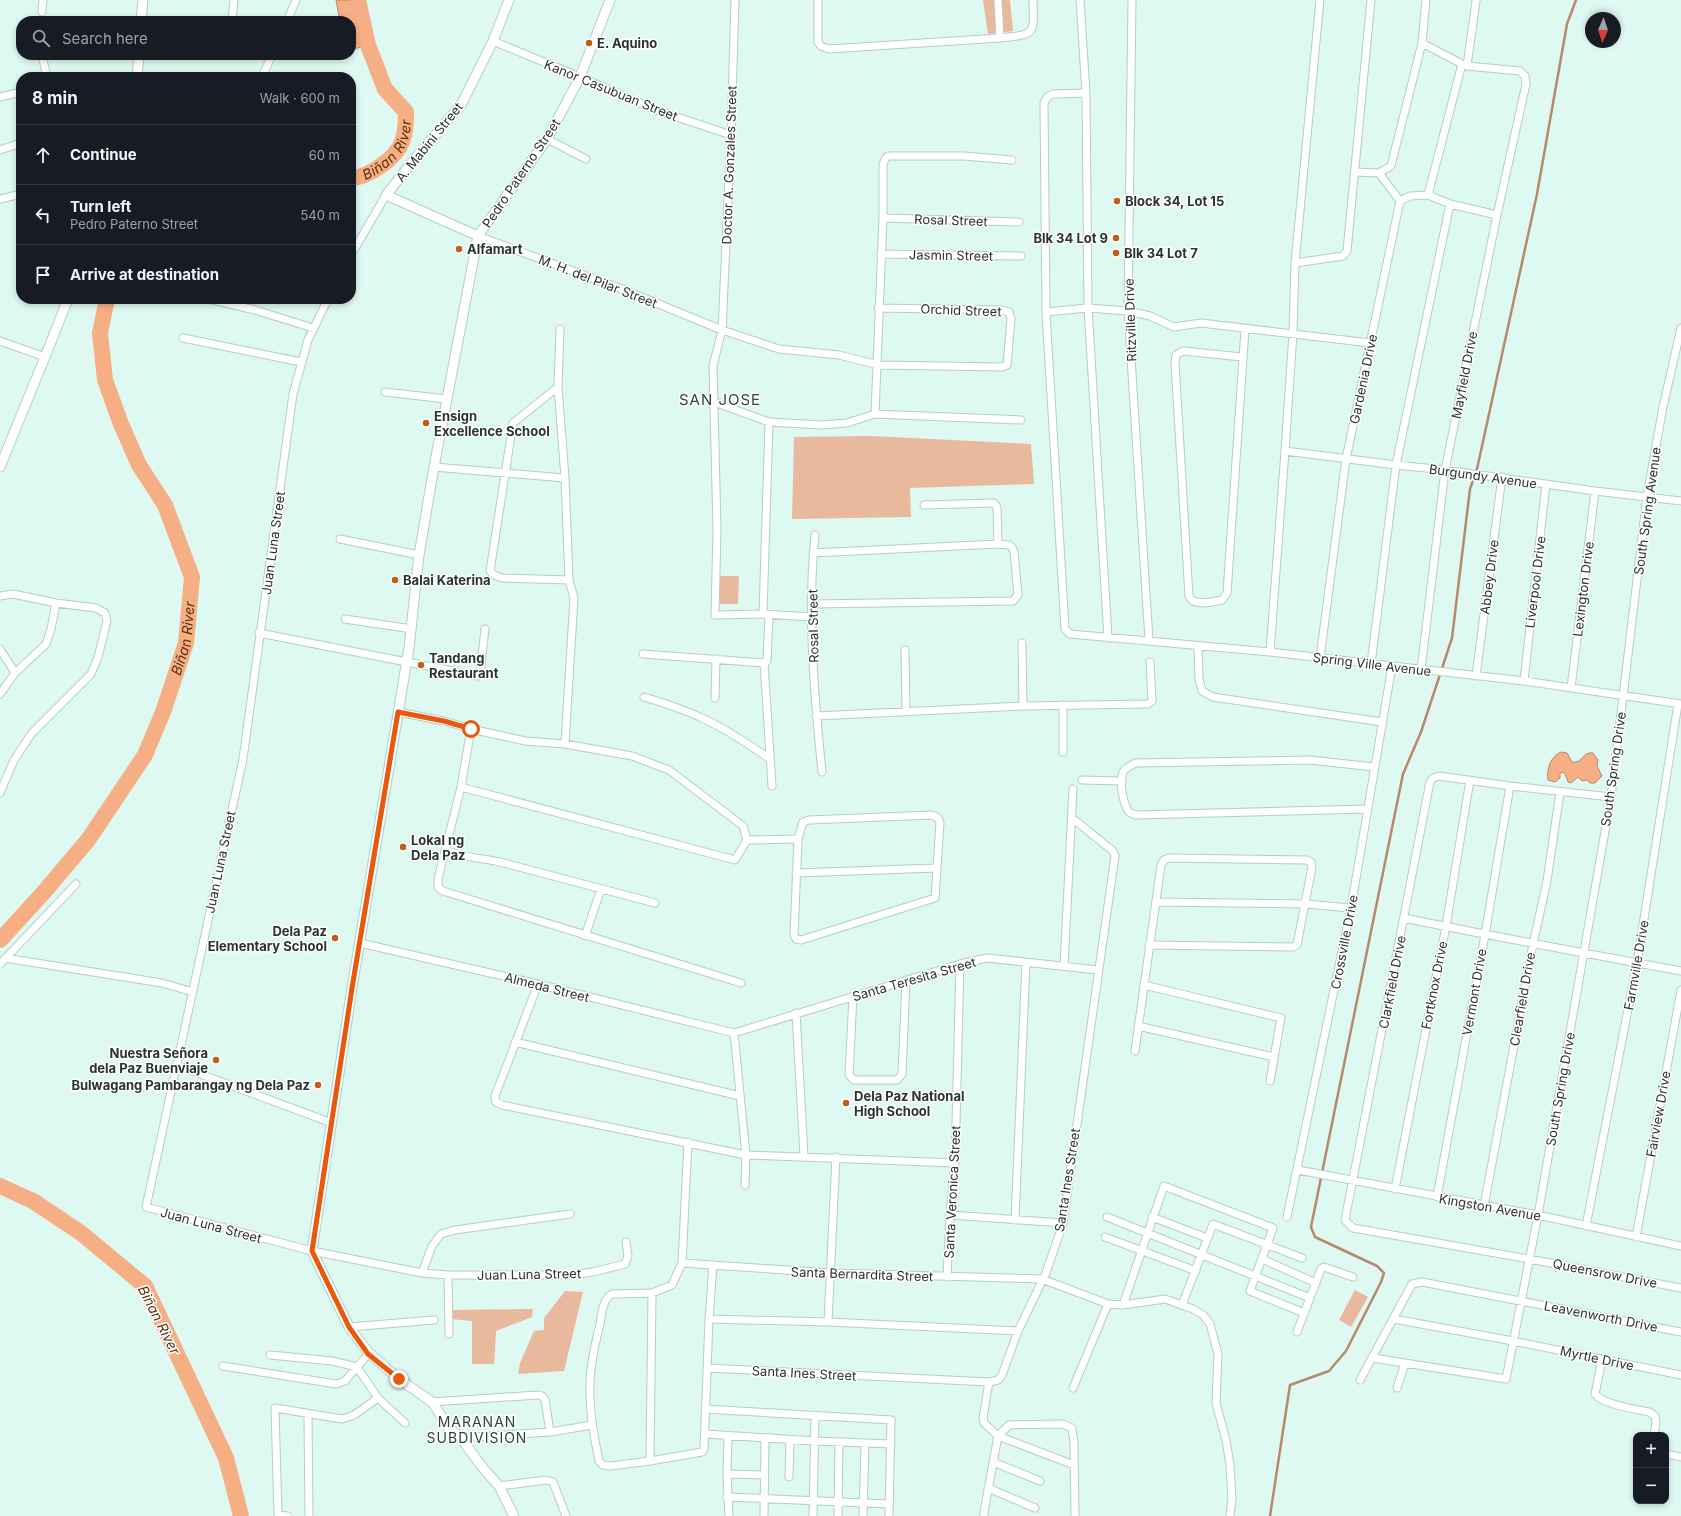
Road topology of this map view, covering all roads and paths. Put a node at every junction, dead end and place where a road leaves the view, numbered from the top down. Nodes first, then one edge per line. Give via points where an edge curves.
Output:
1 (43, 0) edge
2 (143, 0) edge
3 (234, 0) edge
4 (296, 0) edge
5 (510, 0) edge
6 (610, 0) edge
7 (735, 0) edge
8 (818, 0) edge
9 (998, 0) edge
10 (1033, 0) edge
11 (1080, 0) edge
12 (1132, 0) edge
13 (1320, 0) edge
14 (1370, 0) edge
15 (1426, 0) edge
16 (1476, 1) edge
17 (42, 12) dead end
18 (142, 16) edge
19 (232, 16) edge
20 (289, 16) edge
21 (1000, 38) junction
22 (493, 41) junction
23 (1422, 43) junction
24 (43, 60) edge
25 (139, 60) edge
26 (270, 60) edge
27 (1465, 65) junction
28 (47, 72) edge
29 (137, 72) edge
30 (264, 72) edge
31 (580, 77) junction
32 (16, 93) edge
33 (1086, 93) junction
34 (0, 97) edge
35 (731, 135) junction
36 (546, 138) junction
37 (16, 145) edge
38 (0, 150) edge
39 (586, 159) dead end
40 (1012, 160) dead end
41 (1355, 172) junction
42 (1379, 173) junction
43 (16, 195) edge
44 (386, 195) junction
45 (1428, 195) junction
46 (0, 199) edge
47 (1400, 201) junction
48 (1450, 204) junction
49 (1497, 215) junction
50 (883, 218) junction
51 (1019, 222) dead end
52 (478, 236) junction
53 (356, 247) edge
54 (881, 254) junction
55 (1021, 256) dead end
56 (1295, 263) junction
57 (66, 304) edge
58 (229, 304) edge
59 (325, 304) edge
60 (878, 308) junction
61 (1088, 308) junction
62 (1128, 311) junction
63 (1046, 312) junction
64 (313, 328) junction
65 (1245, 328) junction
66 (1681, 328) edge
67 (560, 329) dead end
68 (722, 330) junction
69 (1293, 333) junction
70 (183, 338) dead end
71 (0, 341) edge
72 (1370, 343) junction
73 (45, 357) junction
74 (1242, 357) junction
75 (301, 362) junction
76 (878, 365) junction
77 (1002, 367) joint
78 (558, 387) junction
79 (385, 392) dead end
80 (446, 400) junction
81 (714, 402) junction
82 (875, 414) junction
83 (1021, 420) dead end
84 (769, 422) junction
85 (1285, 450) junction
86 (1346, 459) junction
87 (1396, 465) junction
88 (0, 467) edge
89 (434, 467) junction
90 (1445, 470) junction
91 (504, 474) junction
92 (565, 478) junction
93 (1502, 478) junction
94 (1546, 484) junction
95 (1595, 491) junction
96 (1647, 496) junction
97 (1681, 501) edge
98 (924, 504) dead end
99 (815, 536) dead end
100 (340, 539) dead end
101 (998, 544) junction
102 (813, 553) junction
103 (419, 555) junction
104 (569, 580) junction
105 (0, 596) edge
106 (56, 604) junction
107 (811, 604) junction
108 (766, 615) junction
109 (811, 617) junction
110 (346, 619) dead end
111 (412, 629) junction
112 (485, 629) dead end
113 (259, 633) junction
114 (1108, 638) junction
115 (1149, 640) junction
116 (1022, 643) dead end
117 (1198, 646) junction
118 (0, 649) edge
119 (905, 650) dead end
120 (1270, 652) junction
121 (643, 654) dead end
122 (1320, 658) junction
123 (716, 659) junction
124 (407, 662) junction
125 (1150, 662) dead end
126 (764, 663) junction
127 (1370, 664) junction
128 (1392, 666) junction
129 (1421, 670) junction
130 (15, 673) junction
131 (1476, 676) junction
132 (1524, 681) junction
133 (1571, 688) junction
134 (0, 694) edge
135 (1623, 695) junction
136 (644, 697) dead end
137 (715, 698) dead end
138 (1680, 704) edge
139 (1063, 705) junction
140 (1023, 706) junction
141 (906, 711) junction
142 (398, 712) junction
143 (816, 716) junction
144 (1382, 722) junction
145 (471, 729) junction
146 (565, 744) junction
147 (1063, 752) dead end
148 (770, 759) junction
149 (1374, 767) junction
150 (822, 772) dead end
151 (1082, 780) dead end
152 (1470, 780) junction
153 (1122, 781) junction
154 (772, 786) dead end
155 (1510, 786) junction
156 (461, 787) junction
157 (1073, 789) dead end
158 (1560, 792) junction
159 (0, 793) edge
160 (1611, 798) junction
161 (1368, 809) junction
162 (1072, 818) junction
163 (798, 839) junction
164 (747, 840) junction
165 (446, 850) junction
166 (936, 868) junction
167 (796, 873) junction
168 (76, 884) dead end
169 (601, 889) junction
170 (1156, 902) junction
171 (656, 903) dead end
172 (1306, 904) junction
173 (1351, 908) junction
174 (1404, 918) junction
175 (1446, 926) junction
176 (1485, 935) junction
177 (585, 936) junction
178 (360, 943) junction
179 (1533, 944) junction
180 (1149, 945) junction
181 (1584, 952) junction
182 (5, 958) junction
183 (1026, 963) junction
184 (1637, 963) junction
185 (0, 964) edge
186 (960, 964) junction
187 (1064, 966) junction
188 (1098, 970) junction
189 (1681, 971) edge
190 (906, 980) junction
191 (741, 983) dead end
192 (538, 984) junction
193 (1144, 985) junction
194 (1681, 990) edge
195 (193, 992) junction
196 (853, 996) junction
197 (796, 1013) junction
198 (1138, 1026) junction
199 (734, 1033) junction
200 (515, 1042) junction
201 (1135, 1051) dead end
202 (1274, 1057) junction
203 (176, 1065) junction
204 (1270, 1081) dead end
205 (740, 1096) junction
206 (332, 1123) junction
207 (688, 1142) junction
208 (746, 1155) junction
209 (804, 1156) junction
210 (836, 1157) junction
211 (955, 1163) junction
212 (1298, 1170) junction
213 (1352, 1181) junction
214 (745, 1185) dead end
215 (1395, 1189) junction
216 (1437, 1197) junction
217 (1484, 1206) junction
218 (570, 1214) dead end
219 (950, 1215) junction
220 (1538, 1215) junction
221 (1107, 1217) dead end
222 (1152, 1217) junction
223 (1288, 1217) dead end
224 (1015, 1220) junction
225 (1062, 1223) junction
226 (1586, 1226) junction
227 (1147, 1234) junction
228 (1105, 1237) dead end
229 (1636, 1237) junction
230 (1207, 1238) junction
231 (626, 1242) dead end
232 (1267, 1244) junction
233 (1681, 1246) edge
234 (312, 1251) junction
235 (1141, 1251) junction
236 (1201, 1254) junction
237 (1302, 1258) dead end
238 (1262, 1259) junction
239 (1529, 1259) junction
240 (682, 1263) junction
241 (713, 1265) junction
242 (1196, 1271) junction
243 (422, 1273) junction
244 (831, 1273) junction
245 (448, 1275) junction
246 (1254, 1276) junction
247 (947, 1277) junction
248 (1354, 1277) dead end
249 (1042, 1279) junction
250 (1316, 1283) junction
251 (1681, 1288) edge
252 (652, 1293) junction
253 (1310, 1298) junction
254 (1520, 1300) junction
255 (1108, 1304) junction
256 (1123, 1305) junction
257 (1182, 1305) junction
258 (1304, 1313) junction
259 (1394, 1318) junction
260 (709, 1319) junction
261 (434, 1320) dead end
262 (828, 1322) junction
263 (349, 1327) junction
264 (1018, 1331) junction
265 (1296, 1332) dead end
266 (1681, 1332) edge
267 (449, 1334) dead end
268 (1512, 1341) junction
269 (368, 1354) junction
270 (270, 1355) dead end
271 (1373, 1358) junction
272 (1602, 1360) junction
273 (1405, 1363) junction
274 (223, 1366) dead end
275 (357, 1367) junction
276 (707, 1368) junction
277 (1681, 1375) edge
278 (1360, 1380) dead end
279 (989, 1382) junction
280 (1073, 1388) dead end
281 (1398, 1388) dead end
282 (378, 1398) junction
283 (432, 1402) junction
284 (705, 1409) junction
285 (308, 1414) junction
286 (815, 1416) junction
287 (405, 1423) dead end
288 (592, 1425) junction
289 (550, 1432) junction
290 (1654, 1432) edge
291 (705, 1434) junction
292 (728, 1436) junction
293 (998, 1436) junction
294 (461, 1438) junction
295 (765, 1438) junction
296 (790, 1440) junction
297 (815, 1441) junction
298 (839, 1442) junction
299 (865, 1443) junction
300 (891, 1444) junction
301 (1669, 1455) edge
302 (1681, 1457) edge
303 (650, 1461) junction
304 (993, 1462) junction
305 (1074, 1465) junction
306 (727, 1474) junction
307 (764, 1475) junction
308 (789, 1477) dead end
309 (1040, 1481) dead end
310 (499, 1486) junction
311 (988, 1488) junction
312 (727, 1498) junction
313 (764, 1499) junction
314 (814, 1501) junction
315 (838, 1502) junction
316 (863, 1503) junction
317 (889, 1504) junction
318 (1035, 1508) dead end
319 (288, 1516) edge
320 (310, 1516) edge
321 (514, 1516) edge
322 (566, 1516) edge
323 (729, 1516) edge
324 (764, 1516) edge
325 (814, 1516) edge
326 (838, 1516) edge
327 (863, 1516) edge
328 (889, 1516) edge
329 (984, 1516) edge
330 (1075, 1516) edge
331 (1230, 1516) edge

1 - 17 street
2 - 18 street
3 - 19 street
4 - 20 street
5 - 22 street, A. Mabini Street
6 - 31 street, Pedro Paterno Street
7 - 35 street, Doctor A. Gonzales Street
8 - 21 street via 818,42 829,49
9 - 21 street
10 - 21 street via 1034,24 1030,33
11 - 33 street
12 - 62 street, Ritzville Drive
13 - 56 street
14 - 41 street
15 - 23 street
16 - 27 street
22 - 31 street, Kanor Casubuan Street
22 - 44 street, A. Mabini Street via 461,105
23 - 27 street
23 - 42 street via 1391,166
24 - 28 street
25 - 29 street
26 - 30 street
27 - 45 street
27 - 49 street, Mayfield Drive via 1520,71 1525,76 1526,84
31 - 35 street, Kanor Casubuan Street via 656,110
31 - 36 street, Pedro Paterno Street
32 - 34 street
33 - 61 street
33 - 63 street via 1053,94 1044,103
35 - 68 street, Doctor A. Gonzales Street
36 - 39 street
36 - 52 street, Pedro Paterno Street
37 - 38 street
40 - 50 street via 964,156 888,156 884,159 883,165
41 - 42 street
41 - 56 street via 1347,251 1343,256
42 - 47 street
43 - 46 street
44 - 52 street, M. H. del Pilar Street
44 - 53 street
45 - 47 street via 1410,196
45 - 48 street
47 - 72 street, Gardenia Drive
48 - 49 street
48 - 87 street
49 - 90 street, Mayfield Drive
50 - 51 street, Rosal Street
50 - 54 street
52 - 68 street, M. H. del Pilar Street
52 - 80 street, Pedro Paterno Street
54 - 55 street, Jasmin Street
54 - 60 street
56 - 69 street
57 - 73 street
58 - 64 street
59 - 64 street, Juan Luna Street
60 - 76 street
60 - 77 street, Orchid Street via 1009,312 1011,319 1008,358 1007,365
61 - 62 street
61 - 63 street
61 - 114 street
62 - 65 street via 1150,316 1174,327 1201,323
62 - 115 street, Ritzville Drive
63 - 114 street, Spring Ville Avenue via 1064,629 1070,634
64 - 75 street, Juan Luna Street
65 - 69 street
65 - 74 street
66 - 96 street, South Spring Avenue via 1662,407
67 - 78 street
68 - 76 street, M. H. del Pilar Street via 779,349 839,355
68 - 81 street, Doctor A. Gonzales Street via 713,366
69 - 72 street
69 - 85 street
70 - 75 street
71 - 73 street
72 - 86 street, Gardenia Drive
73 - 88 street
74 - 74 street via 1226,593 1222,600 1196,602 1191,601 1189,596 1176,355 1183,351
75 - 113 street, Juan Luna Street via 293,394
76 - 77 street, M. H. del Pilar Street
76 - 82 street
78 - 91 street via 513,424
78 - 92 street
79 - 80 street
80 - 89 street, Pedro Paterno Street
81 - 84 street
81 - 108 street, Doctor A. Gonzales Street via 717,529 715,615
82 - 83 street
82 - 84 street via 847,423 822,426
84 - 108 street
85 - 86 street, Burgundy Avenue
85 - 120 street
86 - 87 street, Burgundy Avenue
86 - 122 street, Gardenia Drive
87 - 90 street, Burgundy Avenue
87 - 127 street
89 - 91 street
89 - 103 street, Pedro Paterno Street
90 - 93 street, Burgundy Avenue
90 - 129 street, Mayfield Drive
91 - 92 street
91 - 104 street via 490,571 502,578
92 - 104 street
93 - 94 street, Burgundy Avenue
93 - 131 street, Abbey Drive
94 - 95 street, Burgundy Avenue
94 - 132 street, Liverpool Drive
95 - 96 street, Burgundy Avenue
95 - 133 street, Lexington Drive
96 - 97 street, Burgundy Avenue
96 - 135 street, South Spring Avenue
98 - 101 street via 994,503 997,507
99 - 102 street, Rosal Street
100 - 103 street
101 - 102 street
101 - 107 street via 1009,545 1014,552 1018,595 1013,601
102 - 107 street, Rosal Street
103 - 111 street, Pedro Paterno Street
104 - 146 street via 574,598
105 - 106 street via 13,594
106 - 130 street via 46,644
106 - 159 street via 96,608 105,613 107,621 98,657 91,674 32,732 14,760
107 - 109 street, Rosal Street
108 - 109 street
108 - 126 street via 767,660
109 - 143 street, Rosal Street
110 - 111 street
111 - 124 street, Pedro Paterno Street
112 - 124 street via 478,676
113 - 124 street
113 - 195 street, Juan Luna Street via 243,759
114 - 115 street, Spring Ville Avenue
115 - 117 street, Spring Ville Avenue
116 - 140 street
117 - 120 street, Spring Ville Avenue
117 - 144 street via 1202,691 1214,697
118 - 130 street
119 - 141 street
120 - 122 street, Spring Ville Avenue
121 - 123 street
122 - 127 street, Spring Ville Avenue
123 - 126 street
123 - 137 street
124 - 142 street, Pedro Paterno Street
125 - 139 street via 1151,703
126 - 148 street
127 - 128 street, Spring Ville Avenue
128 - 129 street, Spring Ville Avenue
128 - 144 street, Crossville Drive
129 - 131 street, Spring Ville Avenue
130 - 134 street
131 - 132 street, Spring Ville Avenue
132 - 133 street, Spring Ville Avenue
133 - 135 street, Spring Ville Avenue
135 - 138 street, Spring Ville Avenue
135 - 160 street, South Spring Drive
136 - 148 street via 703,718
138 - 184 street, Farmville Drive
139 - 140 street
139 - 147 street
140 - 141 street
141 - 143 street
142 - 145 street
142 - 178 street, Pedro Paterno Street
143 - 150 street, Rosal Street
144 - 149 street, Crossville Drive
145 - 146 street via 524,741
145 - 156 street
146 - 164 street via 632,756 669,770 743,826
148 - 154 street
149 - 153 street via 1310,760 1136,763 1128,766 1123,772
149 - 161 street, Crossville Drive
151 - 153 street
152 - 155 street
152 - 174 street, Clarkfield Drive via 1439,776 1430,782
152 - 175 street, Fortknox Drive
153 - 161 street via 1125,806 1135,815
155 - 158 street
155 - 176 street, Vermont Drive
156 - 164 street via 735,860
156 - 165 street
157 - 162 street
158 - 160 street
158 - 179 street, Clearfield Drive via 1547,881
160 - 181 street, South Spring Drive
161 - 173 street, Crossville Drive
162 - 187 street
162 - 188 street, Santa Ines Street via 1113,851 1115,856
163 - 164 street
163 - 166 street via 803,822 809,820 932,816 938,818 940,823
163 - 167 street
165 - 169 street via 459,856 500,862
165 - 177 street via 438,879 438,887 443,891
166 - 167 street
166 - 167 street via 935,898 801,940 796,939 794,935
168 - 182 street
169 - 171 street
169 - 177 street
170 - 172 street
170 - 172 street via 1161,865 1169,858 1307,860 1311,862 1312,867
170 - 180 street
172 - 173 street
172 - 180 street via 1297,945
173 - 212 street, Crossville Drive
174 - 175 street
174 - 213 street, Clarkfield Drive
175 - 176 street
175 - 215 street, Fortknox Drive
176 - 179 street
176 - 216 street, Vermont Drive
177 - 191 street
178 - 192 street, Almeda Street
178 - 206 street, Pedro Paterno Street
179 - 181 street
179 - 217 street, Clearfield Drive
180 - 193 street
181 - 184 street
181 - 220 street, South Spring Drive
182 - 185 street
182 - 195 street via 162,983
183 - 186 street, Santa Teresita Street via 987,958
183 - 187 street, Santa Teresita Street
183 - 224 street
184 - 189 street
184 - 226 street, Farmville Drive
186 - 190 street, Santa Teresita Street
186 - 211 street, Santa Veronica Street
187 - 188 street, Santa Teresita Street
188 - 225 street, Santa Ines Street
190 - 196 street, Santa Teresita Street
190 - 196 street via 902,1074 897,1080 854,1080 850,1077
192 - 199 street, Almeda Street
192 - 200 street
193 - 198 street
193 - 202 street via 1281,1018
194 - 229 street, Fairview Drive
195 - 203 street, Juan Luna Street
196 - 197 street, Santa Teresita Street
197 - 199 street, Santa Teresita Street
197 - 209 street
198 - 201 street
198 - 202 street
199 - 205 street
200 - 205 street
200 - 207 street via 495,1096 496,1102
202 - 204 street
203 - 206 street
203 - 234 street, Juan Luna Street via 146,1208
205 - 208 street
206 - 234 street, Pedro Paterno Street
207 - 208 street
207 - 240 street
208 - 209 street
208 - 214 street
209 - 210 street
210 - 211 street
210 - 244 street
211 - 219 street, Santa Veronica Street
212 - 213 street, Kingston Avenue
212 - 223 street, Crossville Drive
213 - 215 street, Kingston Avenue
213 - 239 street, Clarkfield Drive via 1345,1220 1353,1228
215 - 216 street, Kingston Avenue
216 - 217 street, Kingston Avenue
217 - 220 street, Kingston Avenue
218 - 243 street via 441,1234 432,1246
219 - 224 street
219 - 247 street, Santa Veronica Street
220 - 226 street, Kingston Avenue
220 - 239 street, South Spring Drive
221 - 227 street
222 - 227 street
222 - 230 street
222 - 232 street via 1164,1186 1273,1228
224 - 225 street
225 - 249 street, Santa Ines Street
226 - 229 street, Kingston Avenue
227 - 235 street
227 - 236 street
228 - 235 street
229 - 233 street, Kingston Avenue
230 - 232 street via 1212,1225 1216,1224
230 - 236 street
231 - 245 street, Juan Luna Street via 626,1263 593,1272 570,1275
232 - 237 street
232 - 238 street
234 - 243 street, Juan Luna Street
234 - 263 street
235 - 242 street
235 - 256 street
236 - 242 street
236 - 246 street
238 - 246 street
238 - 250 street
239 - 251 street, Queensrow Drive
239 - 254 street, South Spring Drive
240 - 241 street, Santa Bernardita Street
240 - 252 street via 672,1285
241 - 244 street, Santa Bernardita Street
241 - 260 street
242 - 257 street
243 - 245 street, Juan Luna Street
244 - 247 street, Santa Bernardita Street
244 - 262 street
245 - 267 street
246 - 253 street
246 - 258 street via 1249,1289 1251,1292
247 - 249 street, Santa Bernardita Street
248 - 250 street via 1324,1267
249 - 255 street, Santa Bernardita Street
249 - 264 street, Santa Ines Street
250 - 253 street
252 - 288 street via 612,1294 607,1298 594,1350 590,1384
252 - 303 street
253 - 258 street
254 - 259 street, Leavenworth Drive via 1422,1282 1412,1284
254 - 266 street, Leavenworth Drive
254 - 268 street, South Spring Drive
255 - 256 street, Santa Bernardita Street
255 - 280 street
256 - 257 street, Santa Bernardita Street via 1165,1299
257 - 331 street, Santa Bernardita Street via 1203,1315 1210,1324 1218,1354 1216,1403 1230,1465
258 - 265 street
259 - 268 street, Myrtle Drive
259 - 271 street
260 - 262 street
260 - 276 street
261 - 263 street
262 - 264 street
263 - 269 street
264 - 279 street, Santa Ines Street via 1002,1375 998,1380
268 - 272 street, Myrtle Drive
268 - 273 street, South Spring Drive via 1506,1379
269 - 275 street
269 - 283 street
270 - 275 street via 332,1361
271 - 273 street, South Spring Drive
271 - 278 street
272 - 277 street, Myrtle Drive
272 - 290 street via 1595,1394 1606,1402 1649,1412 1655,1416
273 - 281 street
274 - 275 street via 336,1384 345,1381
275 - 282 street
276 - 279 street, Santa Ines Street
276 - 284 street
279 - 293 street via 983,1418 984,1423
282 - 285 street via 354,1415 342,1419
282 - 287 street
283 - 289 street via 542,1396 545,1400
283 - 294 street via 449,1428
284 - 286 street
284 - 291 street
285 - 319 street via 275,1408 278,1515
285 - 320 street
286 - 297 street
286 - 300 street via 890,1420
288 - 289 street
288 - 303 street via 599,1461 604,1465
289 - 294 street
291 - 292 street
291 - 303 street via 702,1452
292 - 295 street
292 - 306 street
293 - 304 street
293 - 305 street
293 - 305 street via 1009,1425 1063,1424 1072,1428
294 - 310 street
295 - 296 street
295 - 307 street
296 - 297 street
296 - 308 street
297 - 298 street
297 - 314 street
298 - 299 street
298 - 315 street
299 - 300 street
299 - 316 street
300 - 317 street
301 - 302 street
304 - 309 street
304 - 311 street
305 - 330 street
306 - 307 street
306 - 312 street
307 - 313 street
310 - 321 street
310 - 322 street via 546,1480 553,1482
311 - 318 street
311 - 329 street
312 - 313 street
312 - 323 street
313 - 314 street
313 - 324 street
314 - 315 street
314 - 325 street
315 - 316 street
315 - 326 street
316 - 317 street
316 - 327 street
317 - 328 street

